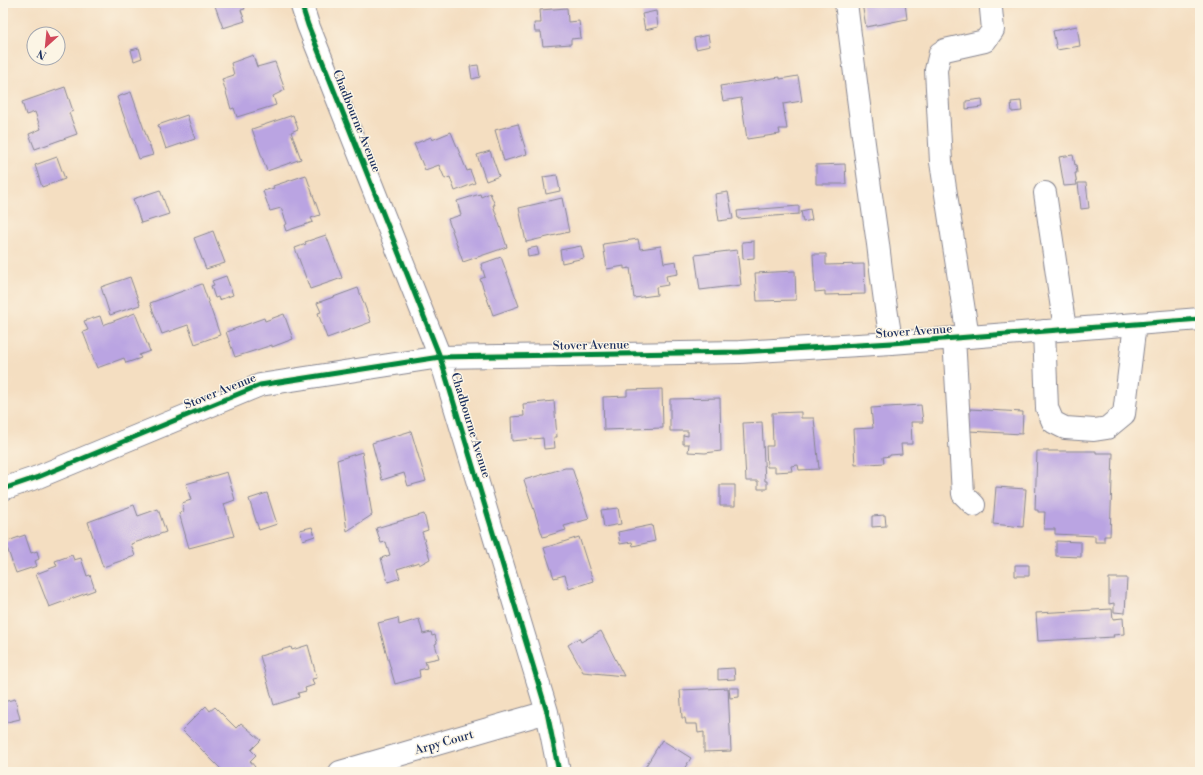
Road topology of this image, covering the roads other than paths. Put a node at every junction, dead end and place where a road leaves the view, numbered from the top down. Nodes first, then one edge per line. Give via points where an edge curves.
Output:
1 (301, 3) edge
2 (846, 3) edge
3 (991, 9) dead end
4 (1045, 193) dead end
5 (1200, 319) edge
6 (1135, 324) junction
7 (1065, 329) junction
8 (1044, 331) junction
9 (961, 337) junction
10 (892, 342) junction
11 (440, 357) junction
12 (3, 489) edge
13 (974, 505) dead end
14 (547, 712) junction
15 (340, 772) edge
16 (559, 772) edge

1 - 11 street, Chadbourne Avenue
2 - 10 street via 886,314
3 - 9 street via 993,30 985,41 945,50 940,53 936,70 942,162
4 - 7 street
5 - 6 street, Stover Avenue
6 - 7 street, Stover Avenue
6 - 8 street via 1124,414 1107,428 1094,430 1065,428 1053,422 1047,408
7 - 8 street, Stover Avenue
8 - 9 street, Stover Avenue
9 - 10 street, Stover Avenue
9 - 13 street via 963,494
10 - 11 street, Stover Avenue via 740,352
11 - 12 street, Stover Avenue via 260,385 38,477
11 - 14 street, Chadbourne Avenue
14 - 15 street, Arpy Court
14 - 16 street, Chadbourne Avenue

